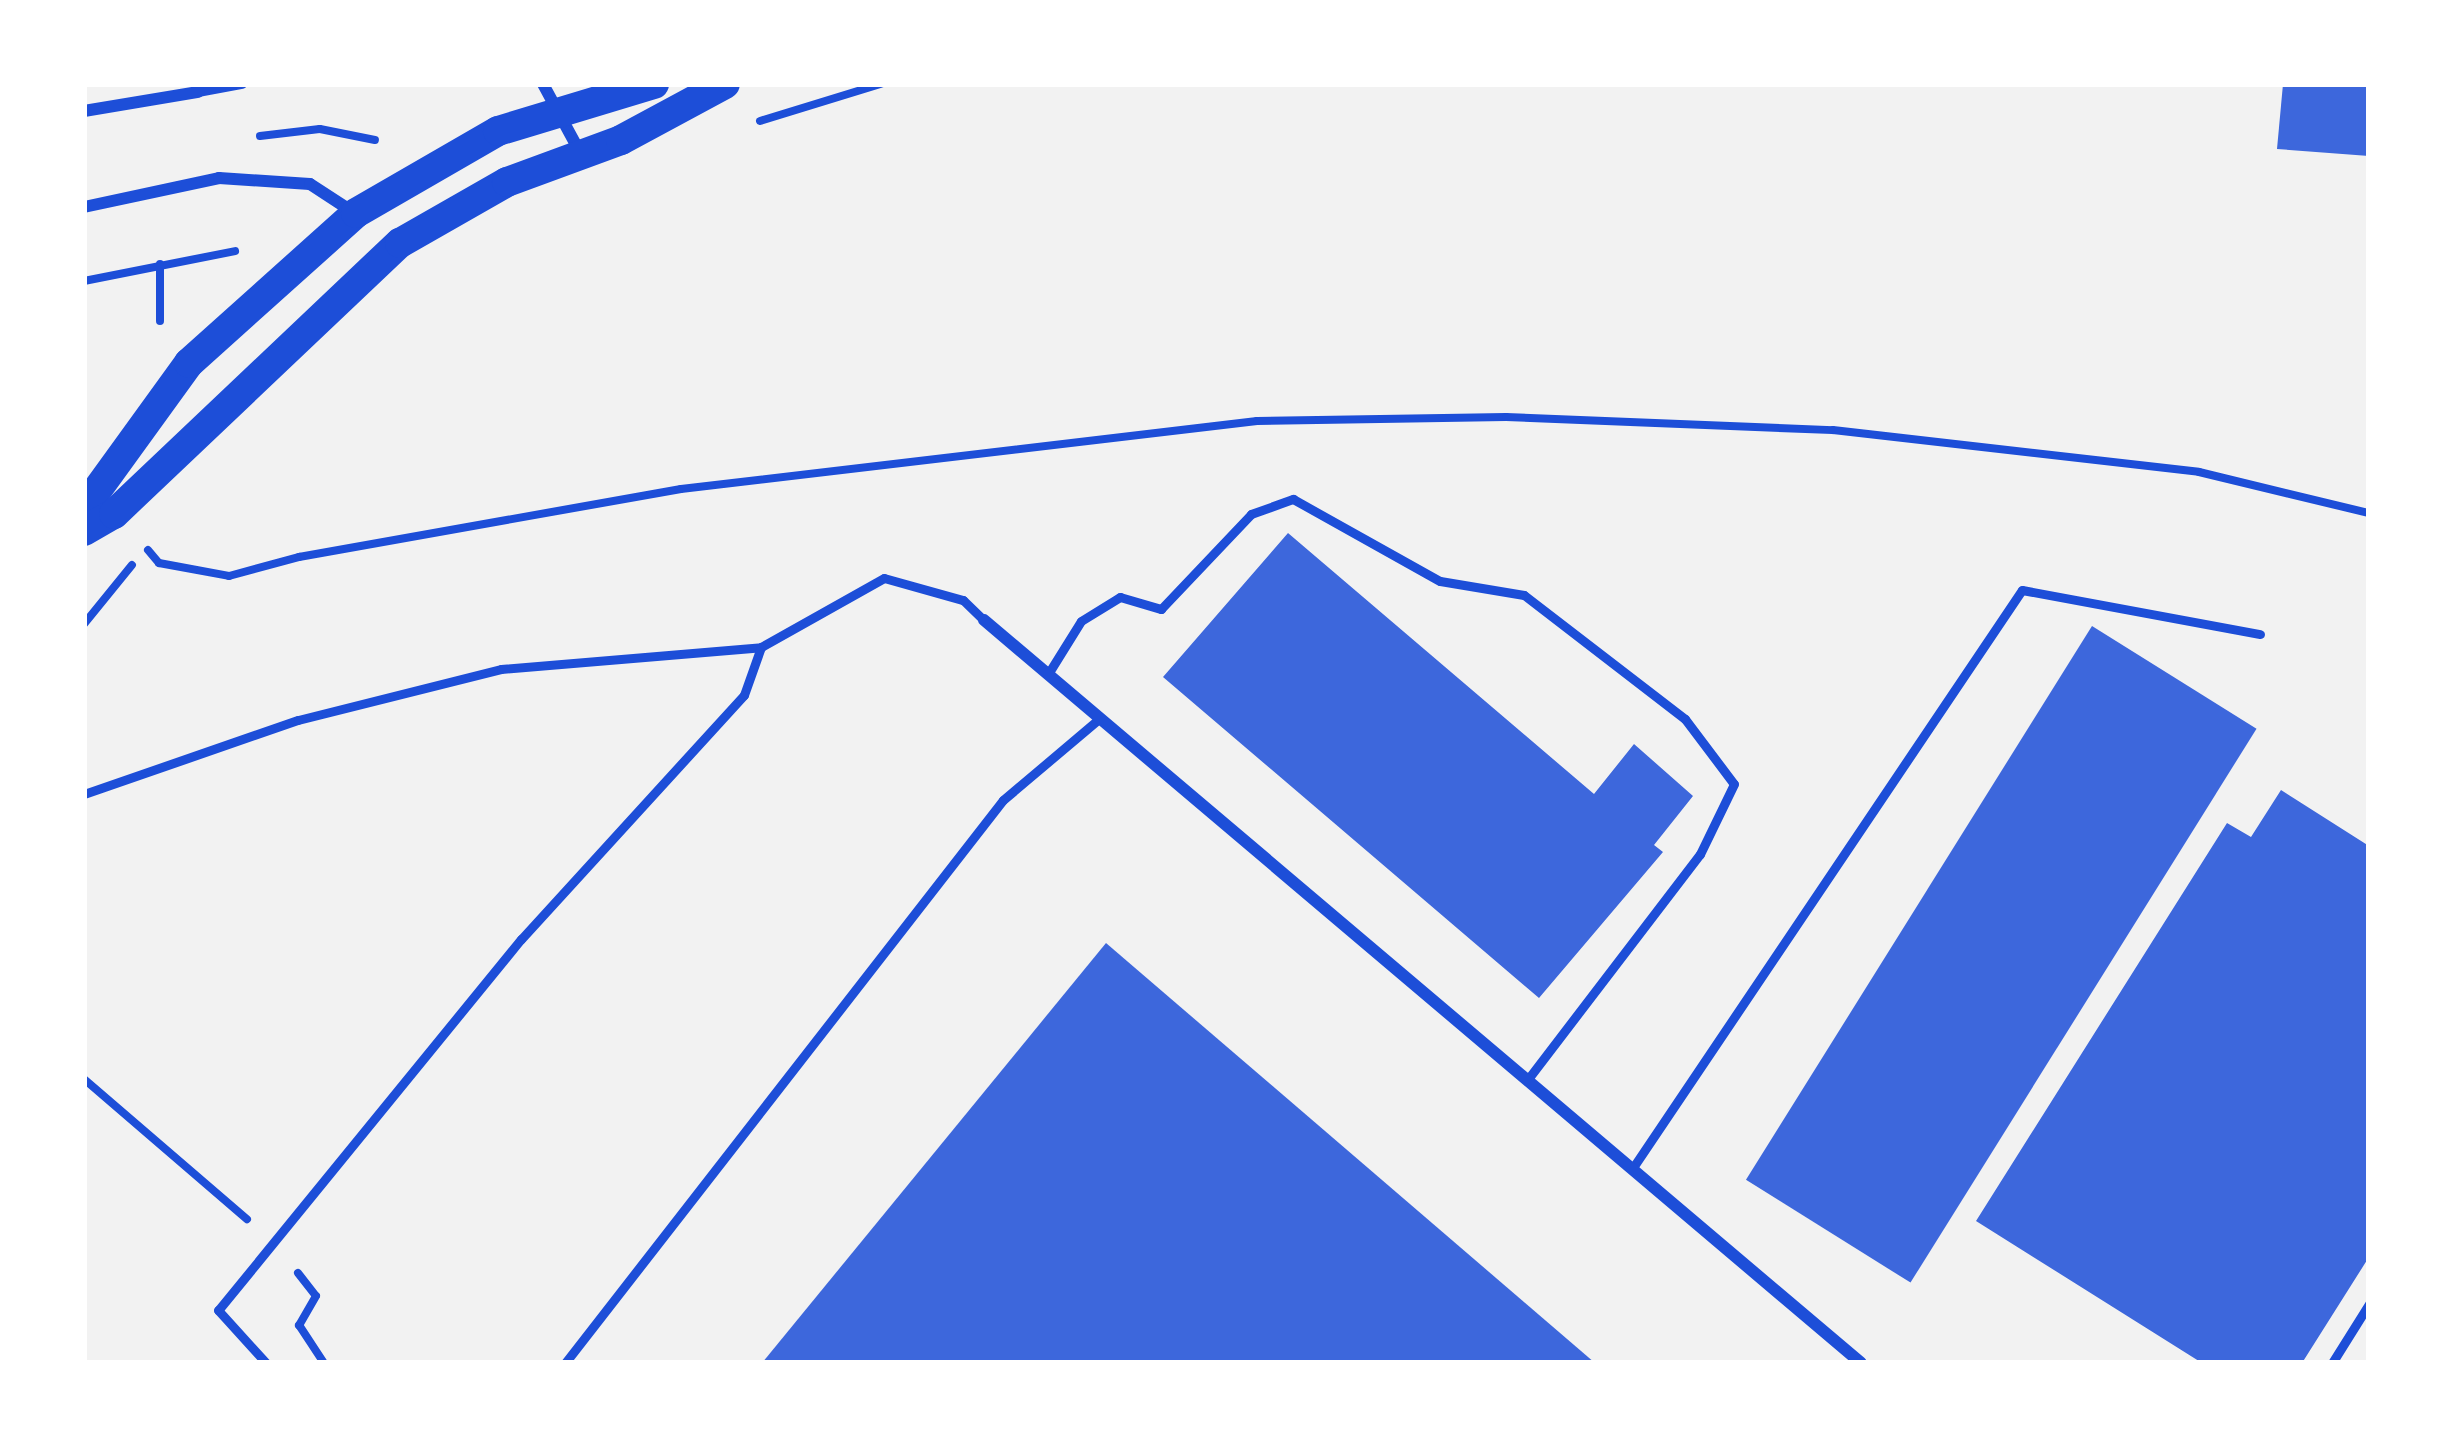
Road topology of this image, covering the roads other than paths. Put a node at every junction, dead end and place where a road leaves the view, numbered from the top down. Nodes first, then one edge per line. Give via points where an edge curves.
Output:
1 (242, 84) edge
2 (543, 84) edge
3 (654, 84) edge
4 (712, 85) edge
5 (198, 92) joint
6 (84, 111) edge
7 (557, 112) junction
8 (582, 155) junction
9 (84, 207) edge
10 (356, 213) junction
11 (84, 508) edge
12 (84, 531) edge
13 (984, 620) joint
14 (2260, 634) dead end
15 (761, 647) junction
16 (1048, 674) junction
17 (1100, 718) junction
18 (84, 794) edge
19 (1527, 1081) junction
20 (1631, 1169) junction
21 (2369, 1304) edge
22 (266, 1363) edge
23 (565, 1363) edge
24 (1861, 1363) edge
25 (2332, 1363) edge

1 - 5 street
2 - 7 street
3 - 7 main road
4 - 8 main road
5 - 6 street
7 - 8 street
7 - 10 main road via 498,131
8 - 12 main road via 485,194 386,256 114,514
9 - 10 street via 219,178 310,184
10 - 11 main road via 189,363
13 - 15 lane via 963,600 884,578
13 - 16 street
14 - 20 lane via 2022,590
15 - 18 lane via 501,669 298,720
15 - 22 lane via 744,694 521,939 218,1310
16 - 17 street
16 - 19 lane via 1082,621 1120,596 1161,609 1251,514 1293,499 1440,580 1524,595 1685,719 1734,784 1700,854
17 - 19 street
17 - 23 lane via 1003,800
19 - 20 street
20 - 24 street
21 - 25 lane

